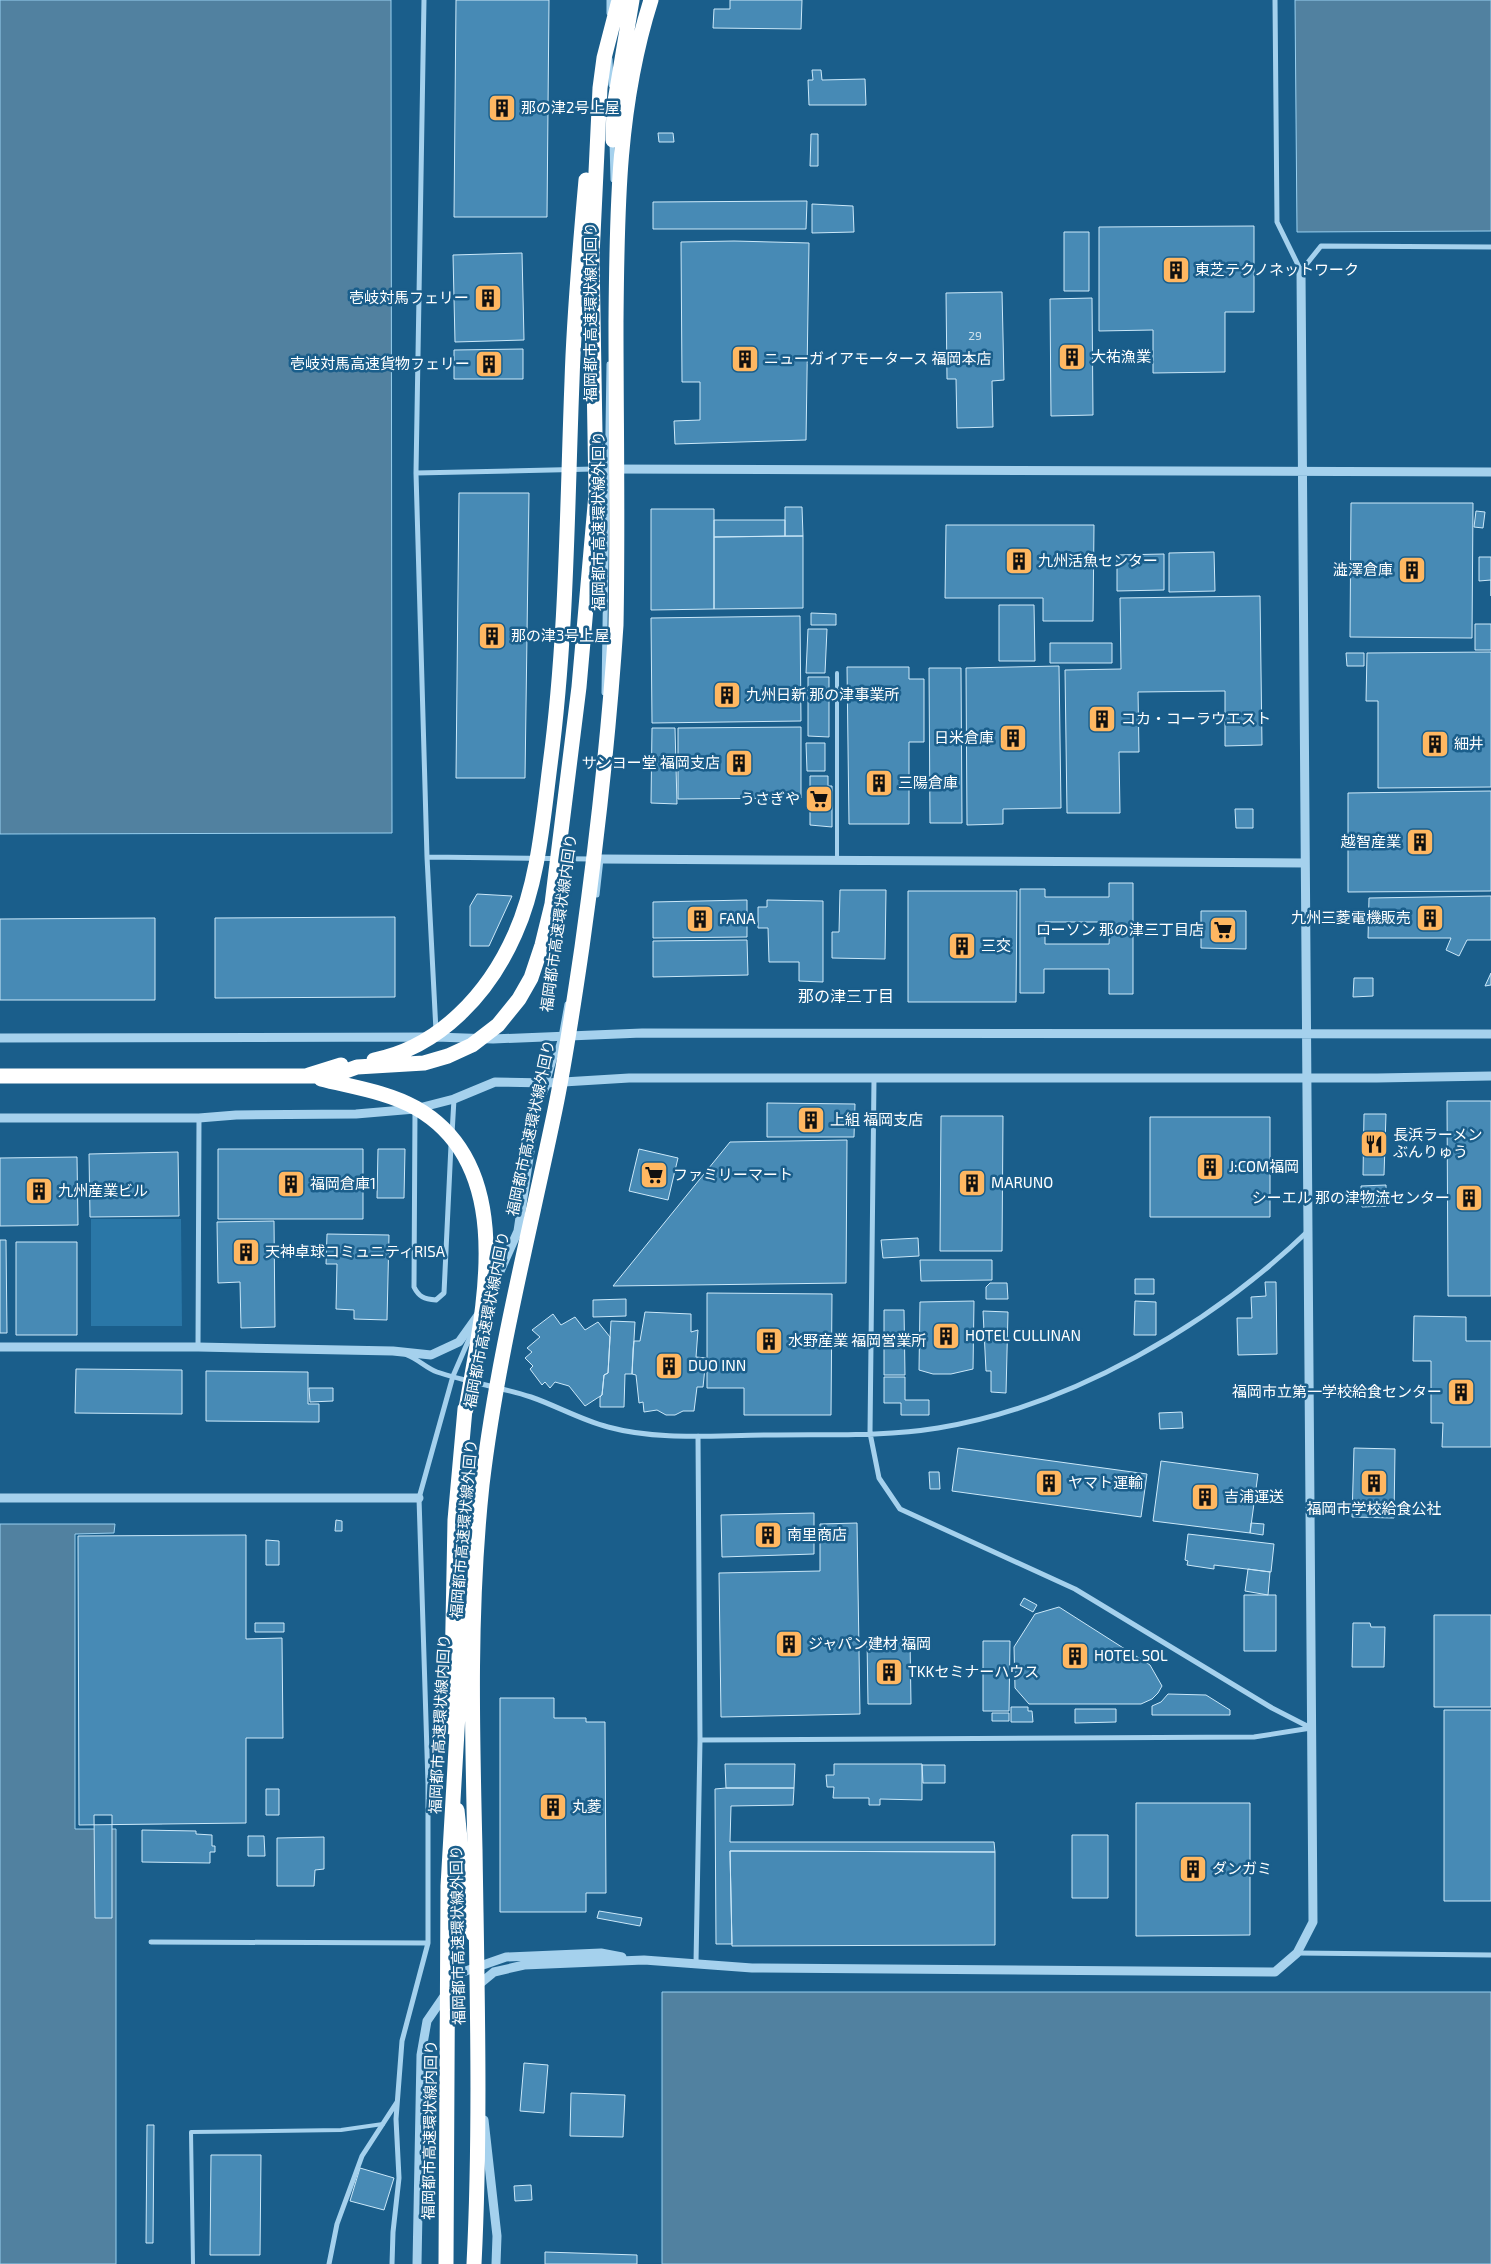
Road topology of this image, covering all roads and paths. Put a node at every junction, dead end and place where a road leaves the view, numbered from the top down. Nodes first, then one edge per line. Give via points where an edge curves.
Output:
1 (424, 0) edge
2 (609, 0) edge
3 (619, 0) edge
4 (631, 0) edge
5 (651, 0) edge
6 (1275, 0) edge
7 (1491, 247) edge
8 (1301, 271) junction
9 (609, 336) dead end
10 (609, 355) dead end
11 (607, 469) junction
12 (1302, 472) junction
13 (1491, 472) edge
14 (416, 473) junction
15 (837, 673) dead end
16 (427, 857) junction
17 (601, 859) junction
18 (837, 861) junction
19 (1305, 863) junction
20 (596, 897) dead end
21 (591, 926) dead end
22 (1306, 1034) junction
23 (1491, 1034) edge
24 (436, 1037) junction
25 (561, 1037) junction
26 (0, 1038) edge
27 (309, 1075) junction
28 (0, 1076) edge
29 (332, 1076) junction
30 (1491, 1076) edge
31 (1307, 1078) junction
32 (874, 1079) junction
33 (546, 1083) junction
34 (454, 1099) junction
35 (415, 1109) junction
36 (0, 1118) edge
37 (199, 1118) junction
38 (1308, 1232) junction
39 (484, 1306) junction
40 (0, 1347) edge
41 (198, 1347) junction
42 (393, 1351) junction
43 (453, 1376) junction
44 (870, 1433) junction
45 (698, 1436) junction
46 (0, 1498) edge
47 (419, 1498) junction
48 (1311, 1728) junction
49 (700, 1740) junction
50 (454, 1792) junction
51 (151, 1942) dead end
52 (428, 1943) junction
53 (477, 1953) junction
54 (1298, 1953) junction
55 (1491, 1955) edge
56 (644, 1960) junction
57 (696, 1963) junction
58 (398, 2100) junction
59 (383, 2124) junction
60 (193, 2264) edge
61 (329, 2264) edge
62 (392, 2264) edge
63 (417, 2264) edge
64 (446, 2264) edge
65 (474, 2264) edge
66 (496, 2264) edge

1 - 14 street
2 - 9 street via 613,168
3 - 29 highway, bridge via 600,88 592,247 596,494 578,687 552,904 542,945 520,999 498,1025 472,1045 424,1063 356,1067
4 - 27 highway, bridge via 610,55 588,154 578,257 559,686 542,825 528,900 501,962 476,996 446,1026 401,1053
4 - 50 highway, 福岡都市高速環状線内回り, bridge via 614,107 606,257 608,560 603,681 591,817 582,903 549,1106 495,1362 476,1483 466,1574
5 - 53 highway, 福岡都市高速環状線外回り, bridge via 625,112 620,157 616,255 616,625 597,832 557,1098 501,1359 481,1503 471,1691
6 - 8 street via 1277,222
7 - 8 street via 1321,246
8 - 12 street
10 - 11 street
11 - 12 street
11 - 14 street
11 - 17 street
12 - 13 street
12 - 19 street
14 - 16 street
15 - 18 lane
16 - 17 street
16 - 24 street
17 - 18 street
17 - 20 street
18 - 19 street
19 - 22 street
21 - 25 street via 564,1014
22 - 23 street
22 - 25 street via 642,1033
22 - 31 street
24 - 25 street
24 - 26 street
25 - 33 street
27 - 28 highway via 179,1078
27 - 50 highway, bridge via 396,1100 431,1118 459,1147 472,1170 483,1206 484,1288 466,1408 454,1524 448,1650
28 - 29 highway, bridge
29 - 53 highway, bridge via 396,1102 438,1129 456,1152 476,1195 483,1229 486,1272 465,1409 455,1520 450,1696 453,1772 468,1914
30 - 31 street
31 - 32 street
31 - 38 street
32 - 33 street via 629,1078
32 - 44 street
33 - 34 street via 495,1082
33 - 39 street via 537,1104 518,1231
34 - 35 street
34 - 35 street via 444,1293 436,1300 419,1295 414,1286
35 - 37 street via 356,1114
36 - 37 street
37 - 41 street
38 - 44 street via 1188,1327 1088,1381 1015,1410 938,1428
38 - 48 street
39 - 42 street via 459,1342 431,1355
39 - 43 street
40 - 41 street
41 - 42 street
42 - 43 street via 413,1357 434,1371
43 - 45 street via 531,1397 608,1427 649,1434
43 - 47 street
44 - 45 street
44 - 48 street via 879,1478 900,1509 1075,1589 1272,1708
45 - 49 street
46 - 47 street
47 - 52 street via 428,1784
48 - 49 street via 1254,1737
48 - 54 street via 1313,1922
49 - 57 street
50 - 64 highway, 福岡都市高速環状線内回り, bridge via 448,1886
51 - 52 street
52 - 58 street via 402,2041
53 - 65 highway, 福岡都市高速環状線外回り, bridge
54 - 55 street
54 - 57 street via 1275,1972 752,1968
56 - 57 street
56 - 63 street via 601,1953 506,1957 460,1973 427,2021 421,2054
56 - 66 street via 524,1965 494,1972 474,1991 478,2067 497,2236
58 - 59 street
58 - 62 street via 399,2178 392,2232
59 - 60 lane via 341,2130 191,2132
59 - 61 street via 362,2156 337,2224

